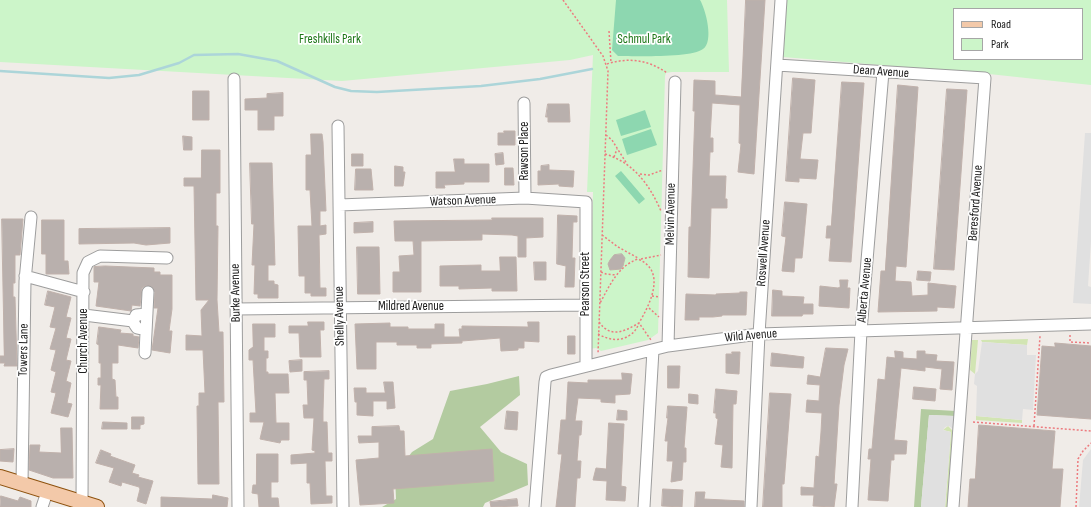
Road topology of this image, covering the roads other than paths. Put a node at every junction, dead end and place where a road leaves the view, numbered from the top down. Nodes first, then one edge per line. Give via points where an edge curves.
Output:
1 (781, 0) edge
2 (777, 65) junction
3 (883, 72) junction
4 (985, 78) joint
5 (234, 79) dead end
6 (675, 82) dead end
7 (524, 103) dead end
8 (338, 126) dead end
9 (525, 198) junction
10 (586, 202) joint
11 (339, 205) junction
12 (31, 217) dead end
13 (168, 258) dead end
14 (26, 276) junction
15 (84, 292) junction
16 (148, 292) dead end
17 (586, 305) junction
18 (340, 307) junction
19 (236, 309) junction
20 (147, 314) junction
21 (84, 315) junction
22 (133, 321) junction
23 (1091, 324) edge
24 (967, 328) junction
25 (146, 330) junction
26 (861, 331) junction
27 (759, 334) junction
28 (653, 345) junction
29 (668, 346) junction
30 (145, 353) dead end
31 (586, 365) junction
32 (0, 477) edge
33 (22, 484) junction
34 (47, 492) junction
35 (82, 502) junction
36 (42, 507) edge
37 (97, 507) edge
38 (238, 507) edge
39 (343, 507) edge
40 (535, 507) edge
41 (644, 507) edge
42 (751, 507) edge
43 (852, 507) edge
44 (953, 507) edge

1 - 2 street, Roswell Avenue
2 - 3 street, Dean Avenue
2 - 27 street, Roswell Avenue
3 - 4 street, Dean Avenue
3 - 26 street, Alberta Avenue
4 - 24 street, Beresford Avenue
5 - 19 street, Burke Avenue
6 - 29 street, Melvin Avenue
7 - 9 street, Rawson Place
8 - 11 street, Shelly Avenue
9 - 10 street, Watson Avenue
9 - 11 street, Watson Avenue
10 - 17 street, Pearson Street
11 - 18 street, Shelly Avenue
12 - 14 street, Towers Lane
13 - 15 street, Church Avenue via 94,258 88,262 83,273
14 - 15 street
14 - 33 street, Towers Lane
15 - 21 street, Church Avenue
16 - 20 street
17 - 18 street, Mildred Avenue
17 - 31 street, Pearson Street
18 - 19 street, Mildred Avenue
18 - 39 street, Shelly Avenue
19 - 38 street, Burke Avenue
20 - 22 street via 139,314
20 - 25 street
21 - 22 street
21 - 35 street, Church Avenue
22 - 25 street via 137,328
23 - 24 street, Wild Avenue
24 - 26 street, Wild Avenue
24 - 44 street, Beresford Avenue
25 - 30 street
26 - 27 street, Wild Avenue
26 - 43 street, Alberta Avenue
27 - 29 street, Wild Avenue
27 - 42 street, Roswell Avenue
28 - 29 street, Wild Avenue
28 - 31 street, Wild Avenue
28 - 41 street
31 - 40 street, Wild Avenue via 545,379
32 - 33 main road
33 - 34 main road
34 - 35 main road
34 - 36 street
35 - 37 main road

